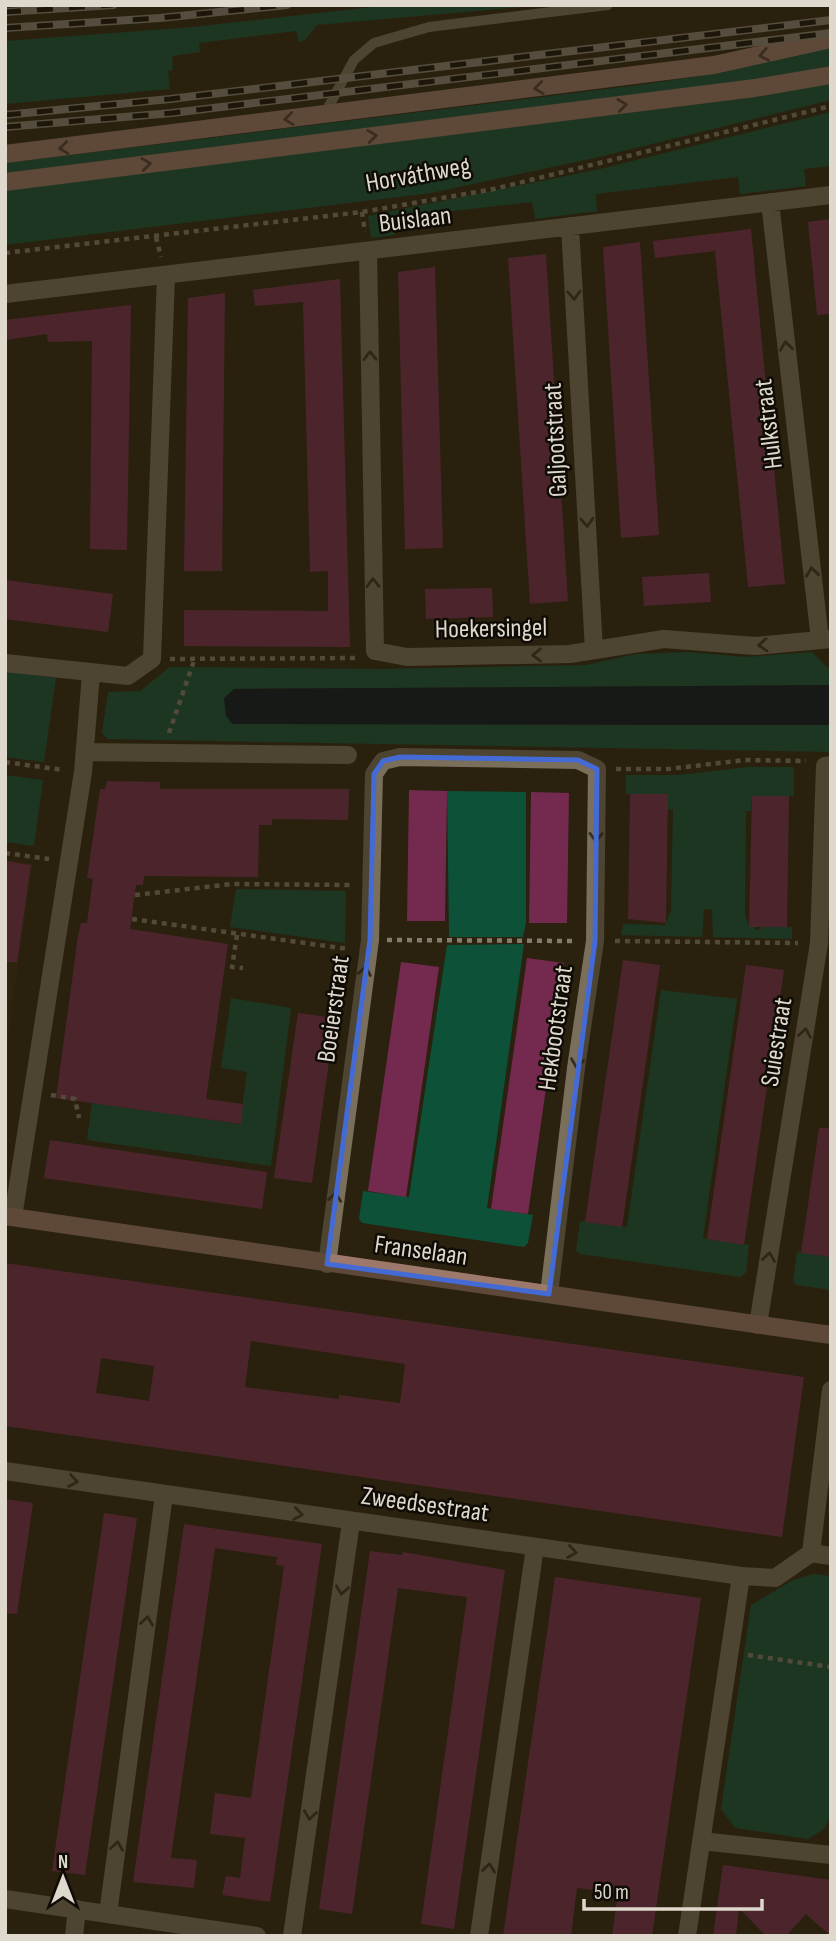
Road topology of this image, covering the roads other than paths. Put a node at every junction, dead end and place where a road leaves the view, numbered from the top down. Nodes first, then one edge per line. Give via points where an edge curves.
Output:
1 (608, 5) edge
2 (831, 39) edge
3 (831, 75) edge
4 (324, 115) junction
5 (5, 154) edge
6 (5, 182) edge
7 (831, 195) edge
8 (770, 202) junction
9 (570, 226) junction
10 (368, 252) junction
11 (166, 276) junction
12 (5, 294) edge
13 (825, 639) edge
14 (594, 650) junction
15 (5, 663) edge
16 (91, 674) junction
17 (85, 752) junction
18 (348, 755) dead end
19 (828, 765) edge
20 (597, 769) joint
21 (9, 1217) edge
22 (327, 1265) junction
23 (549, 1294) junction
24 (758, 1325) junction
25 (831, 1335) edge
26 (831, 1391) edge
27 (5, 1471) edge
28 (164, 1495) junction
29 (351, 1522) junction
30 (534, 1546) junction
31 (811, 1553) junction
32 (831, 1556) edge
33 (740, 1576) junction
34 (701, 1841) junction
35 (830, 1854) edge
36 (5, 1899) edge
37 (77, 1909) junction
38 (108, 1914) junction
39 (74, 1936) edge
40 (257, 1936) edge
41 (292, 1936) edge
42 (479, 1936) edge
43 (687, 1936) edge

1 - 4 lane via 429,27 374,43 354,60
2 -> 4 main road via 714,65
6 -> 3 main road, Horváthweg
4 -> 5 main road
7 - 8 street, Buislaan
8 - 9 street, Buislaan
13 -> 8 street, Hulkstraat
9 - 10 street, Buislaan
9 -> 14 street, Galjootstraat
10 - 11 street, Buislaan
14 -> 10 street, Hoekersingel via 407,657 375,651
11 - 12 street, Buislaan
11 - 16 street via 152,659 128,676
13 -> 14 street, Hoekersingel via 755,646 664,639
15 - 16 street
16 - 17 street
17 - 18 street
17 - 21 street via 33,1093
24 -> 19 street, Suiestraat via 819,943
22 -> 20 street, Boeierstraat via 370,940 374,774 383,761 400,757 578,760
20 -> 23 street, Hekbootstraat via 595,941
21 - 22 main road, Franselaan
22 - 23 main road, Franselaan
23 - 24 main road, Franselaan
24 - 25 main road, Franselaan
26 - 31 street
27 -> 28 street, Zweedsestraat
28 -> 29 street, Zweedsestraat
38 -> 28 street
29 - 30 street, Zweedsestraat
29 -> 41 street
30 -> 33 street, Zweedsestraat
42 -> 30 street
31 - 32 street
31 - 33 street, Zweedsestraat via 775,1578
33 - 34 street
34 - 35 street
34 - 43 street
36 - 37 street
37 - 38 street
37 - 39 street
38 - 40 street

